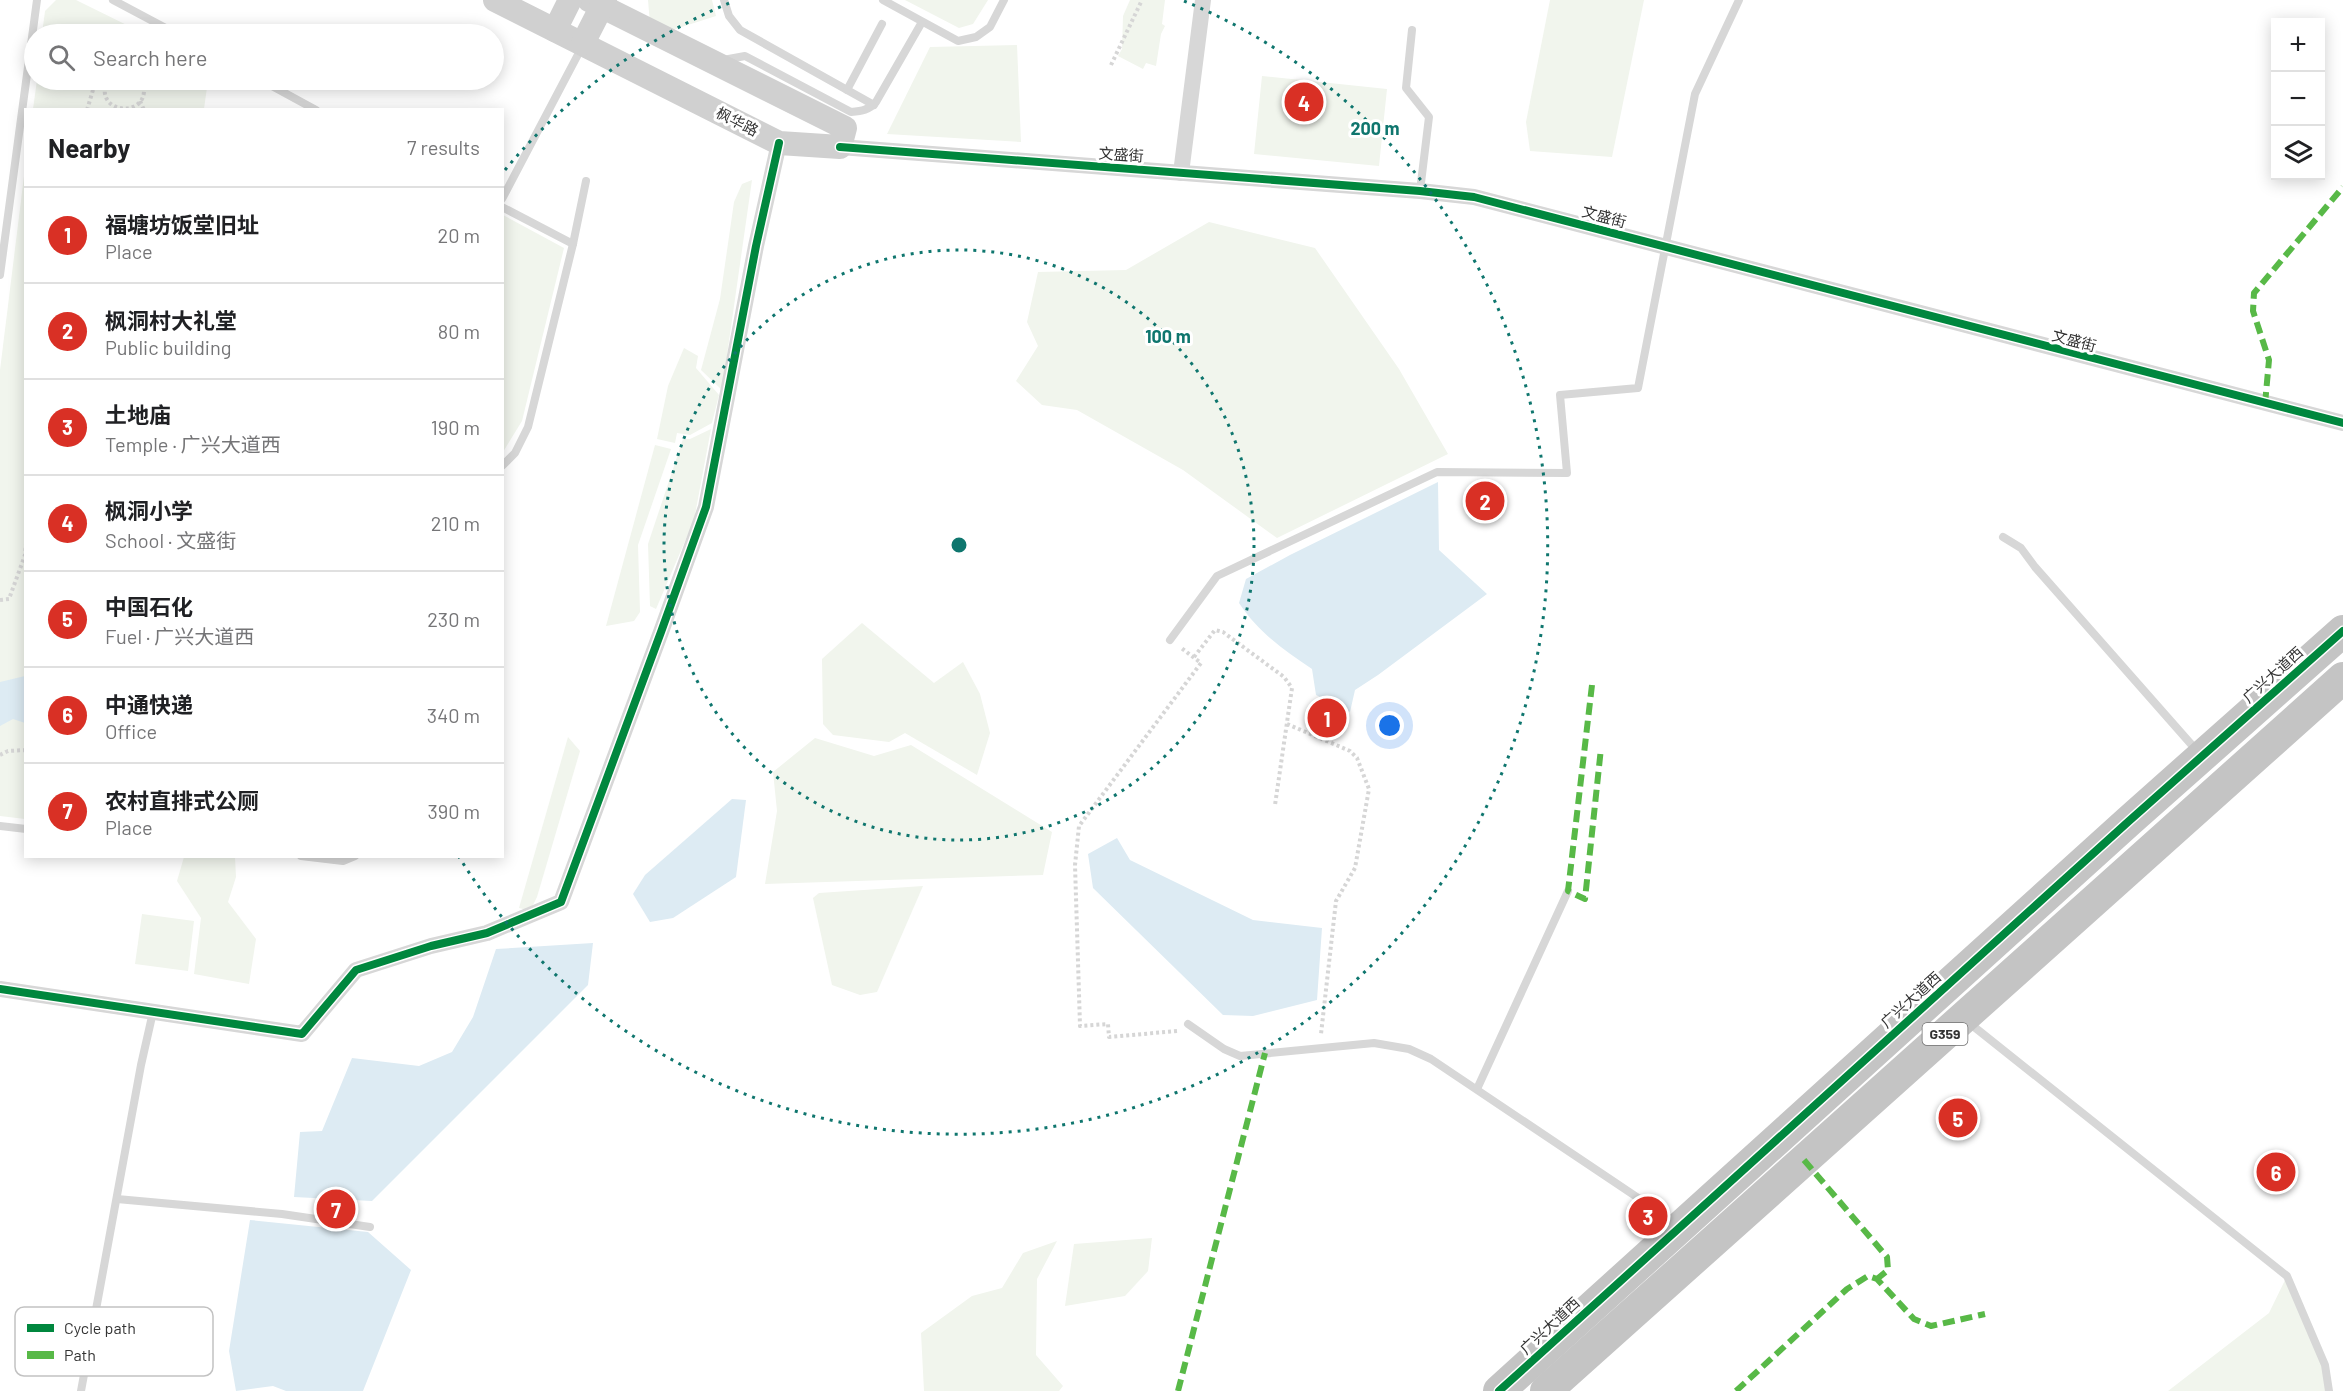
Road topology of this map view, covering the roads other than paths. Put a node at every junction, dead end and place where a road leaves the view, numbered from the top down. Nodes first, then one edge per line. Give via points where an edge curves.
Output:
1 (37, 0) edge
2 (113, 0) edge
3 (495, 0) edge
4 (570, 0) edge
5 (724, 0) edge
6 (882, 0) edge
7 (1004, 0) edge
8 (1203, 0) edge
9 (1739, 0) edge
10 (599, 2) edge
11 (922, 22) junction
12 (34, 24) edge
13 (158, 24) edge
14 (882, 24) dead end
15 (555, 30) junction
16 (1412, 30) dead end
17 (583, 44) junction
18 (712, 61) junction
19 (25, 90) edge
20 (279, 90) edge
21 (847, 90) junction
22 (874, 105) junction
23 (312, 108) edge
24 (779, 143) junction
25 (840, 147) junction
26 (1180, 173) junction
27 (586, 181) dead end
28 (1420, 191) junction
29 (504, 195) edge
30 (504, 208) edge
31 (573, 244) junction
32 (1664, 247) junction
33 (0, 275) edge
34 (2343, 423) edge
35 (504, 464) edge
36 (2003, 537) dead end
37 (2343, 631) edge
38 (1170, 640) road end
39 (2343, 678) edge
40 (2202, 757) junction
41 (0, 826) edge
42 (24, 829) edge
43 (318, 858) edge
44 (350, 858) edge
45 (1568, 891) dead end
46 (0, 989) edge
47 (153, 1012) junction
48 (1963, 1018) junction
49 (1192, 1026) road end
50 (1477, 1089) junction
51 (117, 1199) junction
52 (1679, 1226) junction
53 (370, 1227) dead end
54 (97, 1307) edge
55 (84, 1376) edge
56 (81, 1391) edge
57 (1499, 1391) edge
58 (1546, 1391) edge
59 (2329, 1391) edge

1 - 12 lane
2 - 13 lane
3 - 15 street, 枫华路
4 - 15 street
5 - 21 lane via 729,16 740,30
6 - 11 lane
7 - 11 lane via 990,27 976,37 958,41
8 - 26 street
9 - 32 lane via 1695,94
10 - 17 street
10 - 18 street
11 - 22 lane
14 - 21 lane
15 - 17 street, 枫华路
16 - 28 lane via 1406,88 1429,117
17 - 24 street, 枫华路
17 - 29 lane
18 - 22 lane via 745,56 851,112
18 - 25 street via 845,128
19 - 33 lane
20 - 23 lane
21 - 22 lane
24 - 25 street, 枫华路
24 - 47 street via 706,507 561,902 487,933 356,970 302,1034
25 - 26 street, 文盛街
26 - 28 street, 文盛街
27 - 31 lane
28 - 32 street, 文盛街 via 1490,200
30 - 31 lane
31 - 35 lane via 528,427 515,453
32 - 34 street, 文盛街
32 - 38 lane via 1638,388 1560,395 1567,473 1437,471 1217,576
36 - 40 lane via 2021,548
37 - 40 highway, 广兴大道西 / G359
39 - 48 highway, G359
40 - 52 highway, 广兴大道西 / G359
41 - 42 lane
43 - 44 lane
45 - 50 lane
46 - 47 street
47 - 51 lane
48 - 58 highway, G359
48 - 59 lane via 2287,1276 2325,1365
49 - 50 lane via 1240,1056 1374,1043 1409,1049
50 - 52 lane
51 - 53 lane via 282,1214
51 - 54 lane
52 - 57 highway, 广兴大道西 / G359
55 - 56 lane

